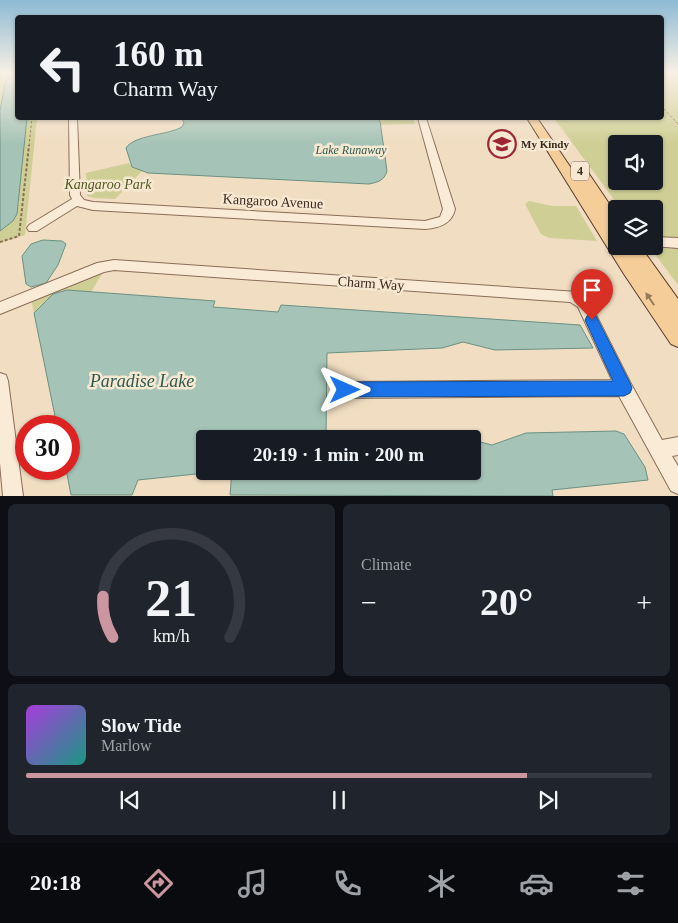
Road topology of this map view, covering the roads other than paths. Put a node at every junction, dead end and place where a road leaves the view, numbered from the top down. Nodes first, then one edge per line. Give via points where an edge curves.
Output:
1 (73, 120) edge
2 (423, 120) edge
3 (533, 120) edge
4 (544, 120) edge
5 (77, 201) junction
6 (602, 204) junction
7 (608, 209) edge
8 (608, 213) edge
9 (33, 228) dead end
10 (663, 242) edge
11 (678, 243) edge
12 (640, 255) edge
13 (0, 308) edge
14 (678, 314) edge
15 (678, 338) edge
16 (0, 381) edge
17 (624, 388) junction
18 (345, 390) dead end
19 (678, 446) edge
20 (658, 450) junction
21 (678, 484) edge
22 (13, 496) edge

1 - 5 street via 74,191
2 - 5 street, Kangaroo Avenue via 448,209 447,216 439,223 419,225 93,206
15 -> 3 main road, 4
4 - 6 main road, 4
5 - 9 street
6 - 7 street
6 - 8 main road, 4
10 - 11 street
12 - 14 main road
13 - 17 street, Charm Way via 114,265 573,296 583,304
16 - 22 street
17 - 18 street
17 - 20 street, Charm Way
19 - 20 street
20 - 21 street, Charm Way

